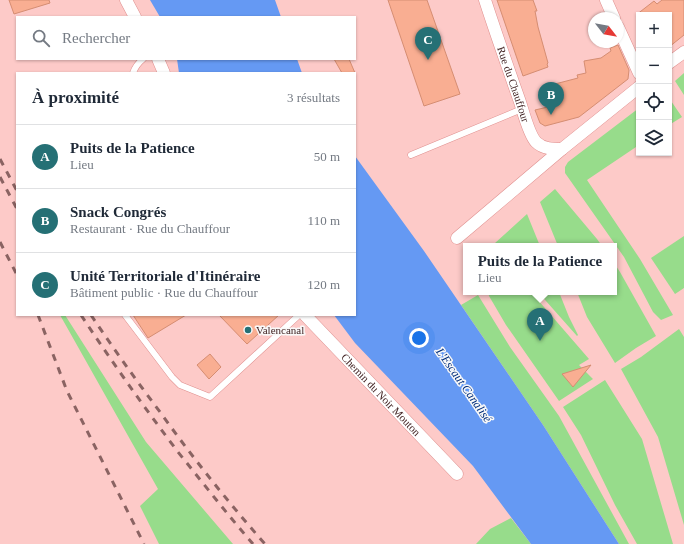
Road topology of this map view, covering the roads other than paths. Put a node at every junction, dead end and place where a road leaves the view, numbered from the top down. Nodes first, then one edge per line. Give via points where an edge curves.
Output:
1 (126, 0) edge
2 (485, 0) edge
3 (606, 0) edge
4 (611, 12) edge
5 (135, 16) edge
6 (624, 40) edge
7 (684, 52) edge
8 (142, 60) edge
9 (158, 60) edge
10 (672, 61) edge
11 (636, 66) edge
12 (134, 72) edge
13 (164, 72) edge
14 (636, 89) edge
15 (522, 109) junction
16 (562, 148) junction
17 (412, 154) dead end
18 (456, 238) dead end
19 (126, 316) edge
20 (298, 316) edge
21 (306, 316) edge
22 (457, 474) dead end

1 - 5 street
2 - 15 street, Rue du Chauffour
3 - 4 street
6 - 11 street
7 - 10 street
8 - 12 lane via 136,65
9 - 13 street
14 - 16 street
15 - 16 street, Rue du Chauffour via 536,142 552,149
15 - 17 lane
16 - 18 street
19 - 20 lane via 180,385 210,397
21 - 22 street, Chemin du Noir Mouton

